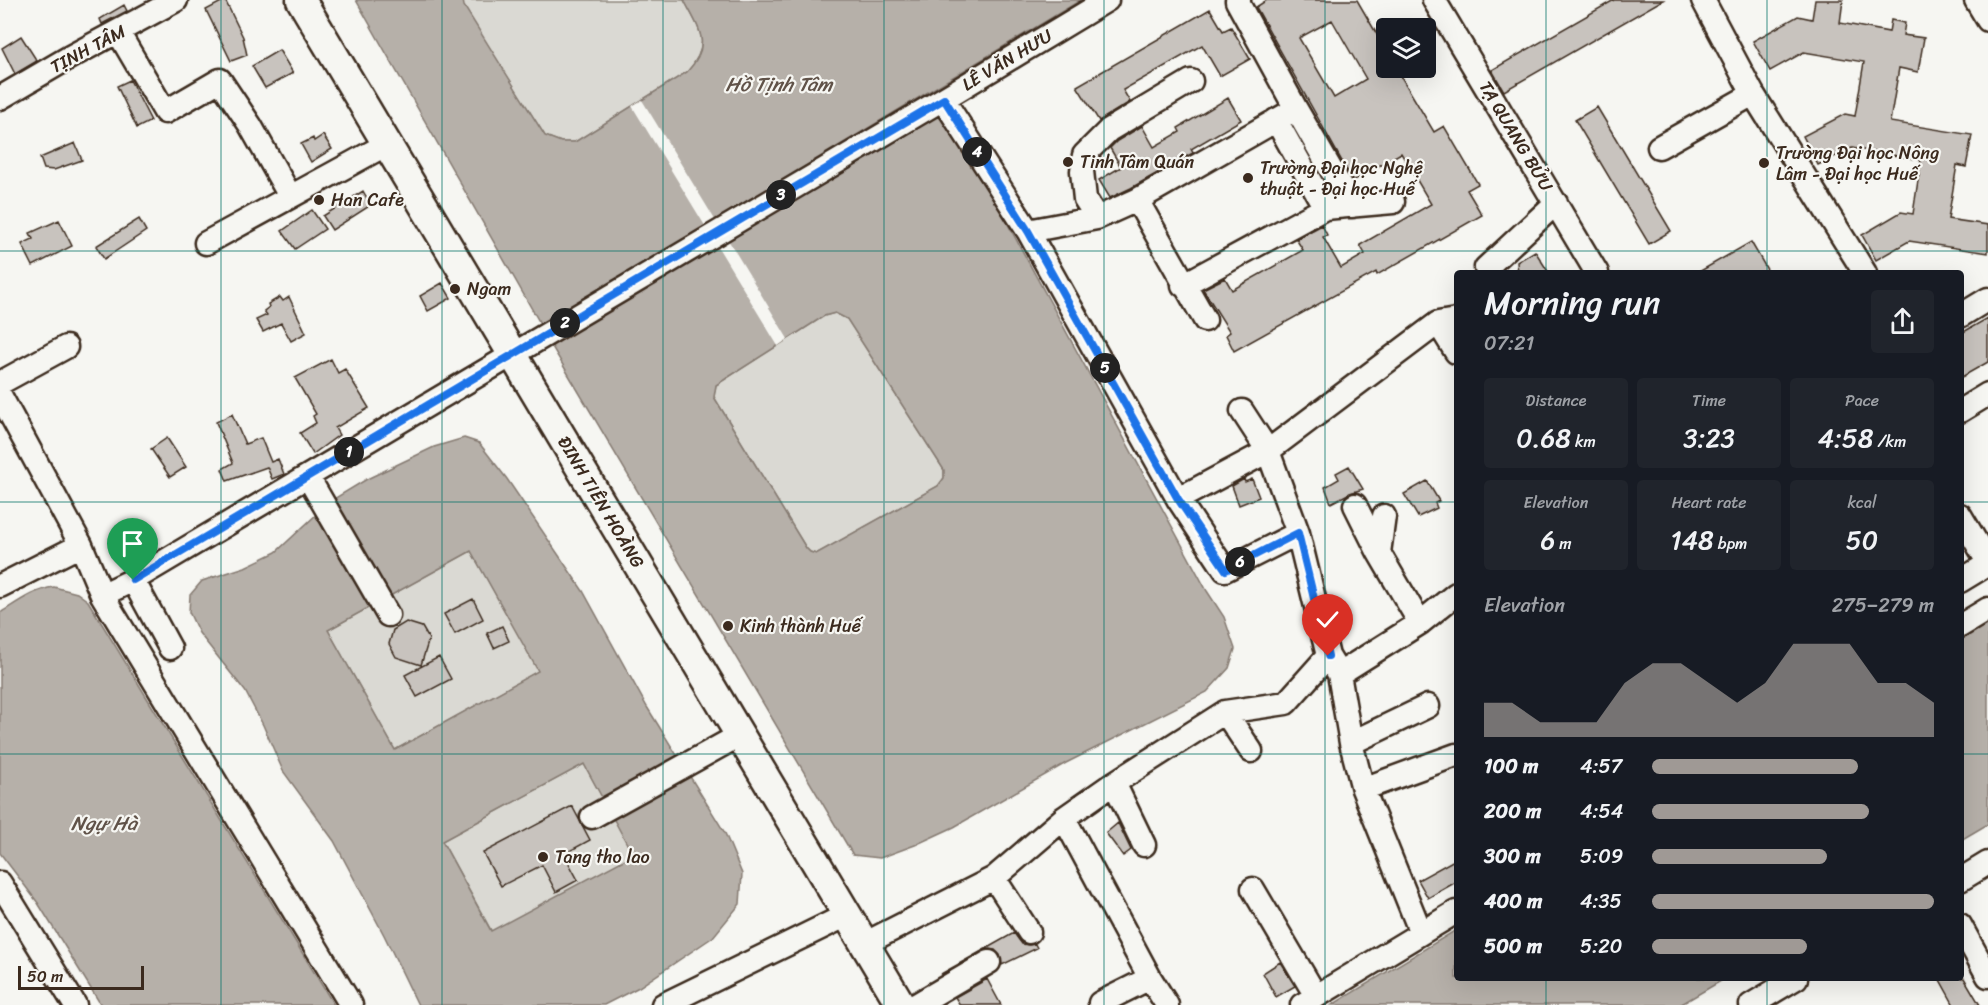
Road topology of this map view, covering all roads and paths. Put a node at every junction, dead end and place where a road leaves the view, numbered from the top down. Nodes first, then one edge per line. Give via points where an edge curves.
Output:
1 (176, 0) edge
2 (301, 0) edge
3 (1107, 0) edge
4 (1239, 0) edge
5 (1434, 0) edge
6 (1703, 0) edge
7 (1976, 0) edge
8 (1988, 20) edge
9 (118, 33) junction
10 (1191, 81) dead end
11 (1753, 94) junction
12 (0, 98) edge
13 (944, 99) junction
14 (1296, 109) junction
15 (1276, 120) junction
16 (387, 144) junction
17 (1659, 147) dead end
18 (290, 196) junction
19 (1137, 200) junction
20 (1392, 202) dead end
21 (1556, 204) junction
22 (1352, 206) junction
23 (1325, 208) junction
24 (1097, 218) junction
25 (1028, 231) junction
26 (206, 243) dead end
27 (1486, 270) edge
28 (1595, 270) edge
29 (1863, 270) edge
30 (1183, 285) junction
31 (1988, 299) edge
32 (1964, 314) edge
33 (1204, 320) dead end
34 (1447, 322) edge
35 (1454, 345) edge
36 (66, 347) dead end
37 (513, 355) junction
38 (0, 383) edge
39 (1988, 394) edge
40 (0, 395) edge
41 (1964, 409) edge
42 (1242, 411) dead end
43 (1268, 451) junction
44 (308, 477) junction
45 (1178, 499) junction
46 (1355, 505) dead end
47 (1384, 516) dead end
48 (1964, 522) edge
49 (1298, 533) junction
50 (81, 545) junction
51 (1379, 553) junction
52 (1988, 563) edge
53 (1964, 578) edge
54 (133, 580) junction
55 (0, 586) edge
56 (102, 595) junction
57 (1454, 596) edge
58 (1988, 609) edge
59 (388, 615) dead end
60 (1420, 623) junction
61 (1964, 624) edge
62 (170, 648) dead end
63 (1333, 665) junction
64 (1428, 706) dead end
65 (1225, 712) junction
66 (740, 735) junction
67 (1351, 743) junction
68 (1251, 751) dead end
69 (1454, 756) edge
70 (1114, 783) junction
71 (1363, 789) junction
72 (599, 813) dead end
73 (1064, 818) junction
74 (1144, 845) dead end
75 (1988, 863) edge
76 (994, 878) junction
77 (1964, 878) edge
78 (0, 883) edge
79 (1253, 889) dead end
80 (1454, 913) edge
81 (847, 915) junction
82 (1964, 932) edge
83 (1029, 933) dead end
84 (1421, 933) junction
85 (864, 944) junction
86 (989, 962) dead end
87 (1988, 976) edge
88 (1150, 978) junction
89 (1791, 981) edge
90 (1309, 1001) edge
91 (1100, 1003) dead end
92 (75, 1005) edge
93 (351, 1005) edge
94 (663, 1005) edge
95 (901, 1005) edge
96 (916, 1005) edge
97 (1167, 1005) edge
98 (1751, 1005) edge

1 - 9 street, TỊNH TÂM
2 - 16 main road, ĐINH TIÊN HOÀNG
3 - 13 street, LÊ VĂN HƯU
4 - 14 street
5 - 21 street, TẠ QUANG BỬU
6 - 11 street
7 - 8 street
9 - 12 street, TỊNH TÂM
9 - 18 street via 165,112 220,80
10 - 24 street via 1109,130 1084,155 1085,199
11 - 17 street
11 - 29 street
13 - 25 street
13 - 37 street, LÊ VĂN HƯU
14 - 15 street
14 - 22 street
15 - 19 street
15 - 23 street
16 - 18 street
16 - 37 main road, ĐINH TIÊN HOÀNG
18 - 26 street
19 - 24 street
19 - 30 street
20 - 22 street
21 - 27 street
21 - 28 street, TẠ QUANG BỬU
22 - 23 street
23 - 30 street
24 - 25 street
25 - 45 street
30 - 33 street
31 - 32 street
34 - 35 street
34 - 43 street
36 - 38 street
37 - 44 street, LÊ VĂN HƯU
37 - 66 main road, ĐINH TIÊN HOÀNG
39 - 41 street
40 - 50 street
42 - 43 street
43 - 45 street
43 - 49 street
44 - 54 street, LÊ VĂN HƯU
44 - 59 street
45 - 49 street via 1226,570
46 - 51 street
47 - 51 street
48 - 52 street
49 - 63 street
50 - 55 street
50 - 56 street
51 - 60 street
52 - 53 street
54 - 56 street, LÊ VĂN HƯU
54 - 62 street
56 - 93 street
57 - 60 street
58 - 61 street
60 - 63 street
63 - 65 street via 1286,703
63 - 67 street
64 - 67 street
65 - 68 street
65 - 70 street
66 - 72 street
66 - 81 main road, ĐINH TIÊN HOÀNG
67 - 71 street
69 - 71 street
70 - 73 street
70 - 74 street
71 - 84 street
73 - 76 street
73 - 88 street
75 - 77 street
76 - 83 street
76 - 85 street
78 - 92 street
79 - 90 street
80 - 84 street
81 - 85 main road, ĐINH TIÊN HOÀNG
81 - 94 street
82 - 87 street
84 - 90 street
85 - 95 main road, ĐINH TIÊN HOÀNG
86 - 96 street
88 - 91 street
88 - 97 street
89 - 98 street

